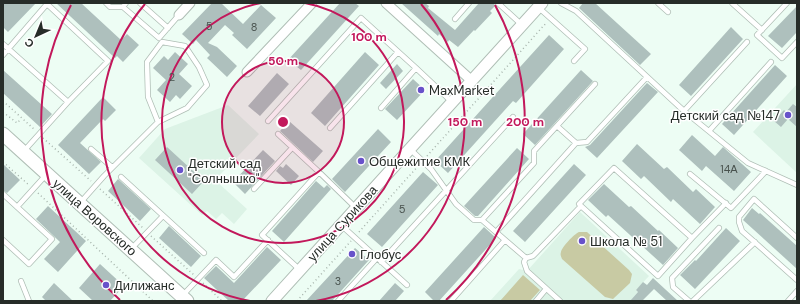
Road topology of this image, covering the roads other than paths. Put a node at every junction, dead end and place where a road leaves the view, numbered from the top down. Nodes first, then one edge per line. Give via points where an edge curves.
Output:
1 (106, 3) edge
2 (140, 3) edge
3 (190, 3) edge
4 (312, 3) edge
5 (386, 3) edge
6 (469, 3) edge
7 (498, 3) edge
8 (561, 3) edge
9 (658, 3) edge
10 (732, 3) edge
11 (787, 3) edge
12 (47, 4) edge
13 (124, 5) edge
14 (540, 5) edge
15 (668, 12) dead end
16 (179, 15) joint
17 (455, 19) dead end
18 (522, 25) junction
19 (168, 28) junction
20 (762, 30) junction
21 (747, 42) dead end
22 (797, 42) edge
23 (3, 44) edge
24 (8, 49) junction
25 (398, 52) junction
26 (3, 55) edge
27 (574, 62) dead end
28 (772, 62) dead end
29 (416, 68) junction
30 (247, 72) dead end
31 (647, 77) junction
32 (472, 81) junction
33 (595, 84) dead end
34 (68, 102) junction
35 (452, 102) junction
36 (381, 108) dead end
37 (684, 111) junction
38 (513, 117) dead end
39 (268, 121) dead end
40 (158, 122) junction
41 (557, 126) junction
42 (330, 128) dead end
43 (709, 131) junction
44 (3, 134) edge
45 (278, 134) dead end
46 (576, 143) junction
47 (292, 148) junction
48 (91, 149) dead end
49 (410, 149) junction
50 (23, 152) junction
51 (112, 167) junction
52 (766, 171) junction
53 (318, 172) junction
54 (47, 174) junction
55 (690, 174) dead end
56 (121, 177) dead end
57 (797, 185) edge
58 (254, 189) dead end
59 (446, 190) junction
60 (3, 194) edge
61 (80, 203) junction
62 (726, 203) junction
63 (581, 206) junction
64 (17, 207) junction
65 (356, 208) junction
66 (163, 216) junction
67 (482, 220) junction
68 (341, 225) junction
69 (719, 228) dead end
70 (496, 232) junction
71 (692, 238) junction
72 (797, 238) edge
73 (3, 240) edge
74 (268, 240) junction
75 (505, 240) junction
76 (755, 242) junction
77 (130, 249) junction
78 (204, 253) dead end
79 (377, 258) junction
80 (526, 258) junction
81 (382, 262) junction
82 (300, 270) junction
83 (797, 280) edge
84 (21, 281) dead end
85 (407, 285) dead end
86 (546, 289) junction
87 (797, 291) edge
88 (184, 298) edge
89 (276, 298) edge
90 (28, 301) edge
91 (338, 301) edge
92 (452, 301) edge
93 (536, 301) edge
94 (560, 301) edge
95 (692, 301) edge
96 (788, 301) edge

1 - 13 lane via 110,7
2 - 19 lane
3 - 16 street
4 - 30 street
5 - 32 street
6 - 17 lane
7 - 18 lane
8 - 31 lane via 576,11
9 - 15 lane
10 - 20 lane
11 - 20 lane
12 - 24 lane
12 - 34 lane via 108,61
13 - 19 lane via 159,38
14 - 18 street, улица Сурикова
14 - 27 lane via 585,49
16 - 19 lane
18 - 32 street, улица Сурикова
20 - 22 lane via 757,35 782,58
21 - 37 lane
23 - 24 lane
24 - 26 lane
24 - 34 lane
25 - 29 lane
25 - 39 lane via 361,18
25 - 42 lane
28 - 43 lane
29 - 35 lane
29 - 36 lane
31 - 37 lane
31 - 46 lane via 586,142
32 - 35 street, улица Сурикова
33 - 41 lane
34 - 50 lane
35 - 49 street, улица Сурикова
37 - 43 lane
38 - 59 lane
40 - 40 lane via 188,108 207,85 199,67 184,46 162,42 147,62 148,97
40 - 51 lane
41 - 46 lane
41 - 67 lane via 534,151 534,163
43 - 52 lane via 748,163
44 - 50 main road, улица Воровского
45 - 47 lane
46 - 70 lane
47 - 53 lane
47 - 58 lane
48 - 51 lane
49 - 59 lane via 431,169
49 - 65 street, улица Сурикова
50 - 54 main road, улица Воровского
51 - 61 lane
52 - 57 lane
52 - 62 lane via 731,208
53 - 65 lane
53 - 74 lane via 262,235
54 - 61 main road, улица Воровского
54 - 64 lane
55 - 62 lane
56 - 66 lane
59 - 67 lane via 456,204 474,220
59 - 81 lane
60 - 64 lane
61 - 77 main road, улица Воровского
62 - 71 lane
63 - 71 lane via 658,276
63 - 71 lane via 579,204 614,168
63 - 80 lane via 533,256
64 - 73 lane via 52,239 29,264
65 - 68 street, улица Сурикова
66 - 77 lane
66 - 78 lane
67 - 70 lane
68 - 79 lane
68 - 82 street, улица Сурикова
69 - 95 lane via 672,278 673,287
70 - 75 lane
72 - 76 lane via 754,199 739,217 739,222 742,231
74 - 82 lane
74 - 88 lane via 234,277 216,260
75 - 80 lane
75 - 92 lane
76 - 83 lane
76 - 95 lane
77 - 88 main road, улица Воровского
79 - 81 lane
79 - 91 lane
80 - 86 lane via 524,262 527,271
81 - 85 lane
82 - 89 street, улица Сурикова
84 - 90 lane
86 - 93 lane
86 - 94 lane
87 - 96 lane

